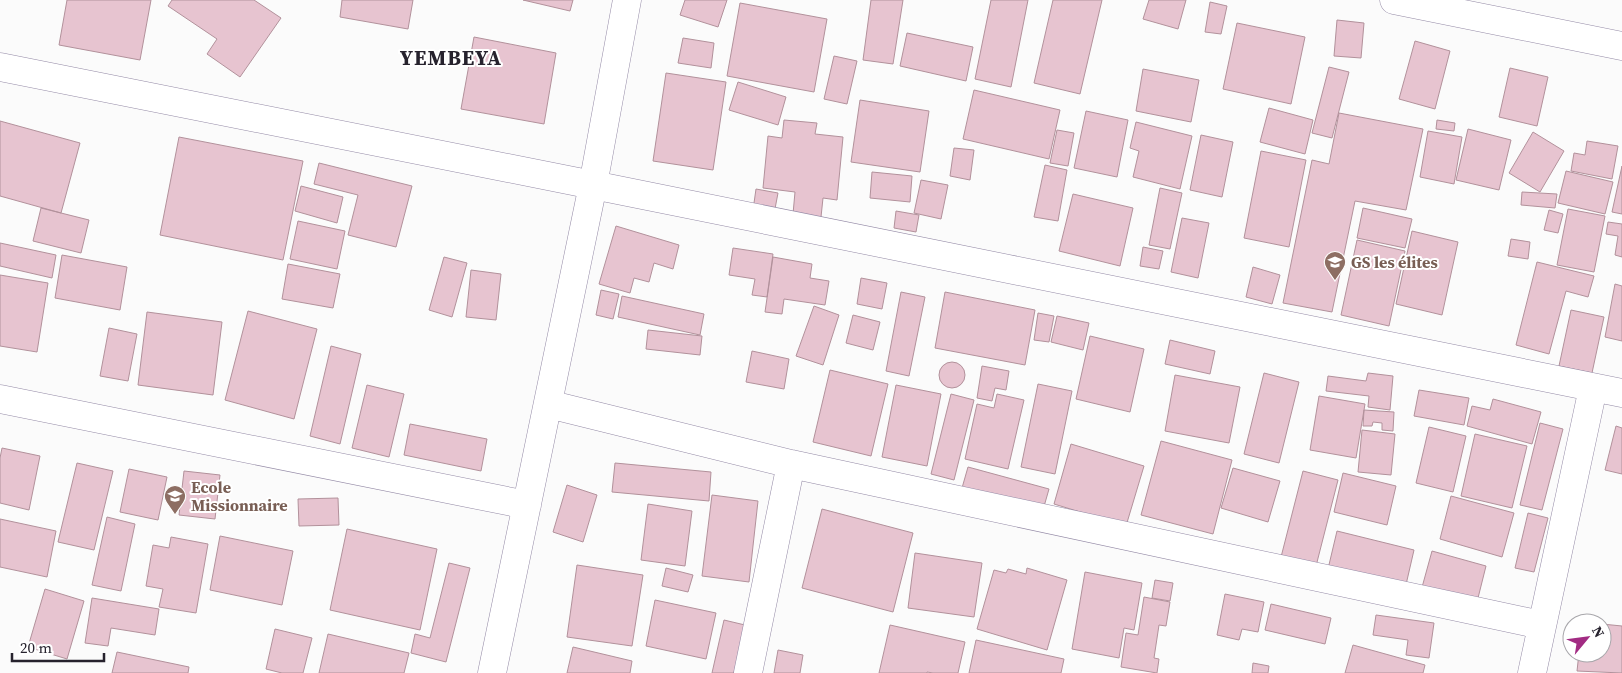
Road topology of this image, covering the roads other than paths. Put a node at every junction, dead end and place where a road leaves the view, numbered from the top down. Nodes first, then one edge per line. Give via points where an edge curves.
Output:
1 (627, 0) edge
2 (1394, 0) edge
3 (1622, 46) edge
4 (0, 67) edge
5 (593, 185) junction
6 (1593, 388) junction
7 (1622, 393) edge
8 (0, 399) edge
9 (548, 404) junction
10 (791, 464) junction
11 (527, 505) junction
12 (1541, 626) junction
13 (492, 673) edge
14 (748, 673) edge
15 (1532, 673) edge

1 - 5 street
2 - 3 street
4 - 5 street
5 - 6 street
5 - 9 street
6 - 7 street
6 - 12 street
8 - 11 street
9 - 10 street
9 - 11 street
10 - 12 street
10 - 14 street
11 - 13 street
12 - 15 street

